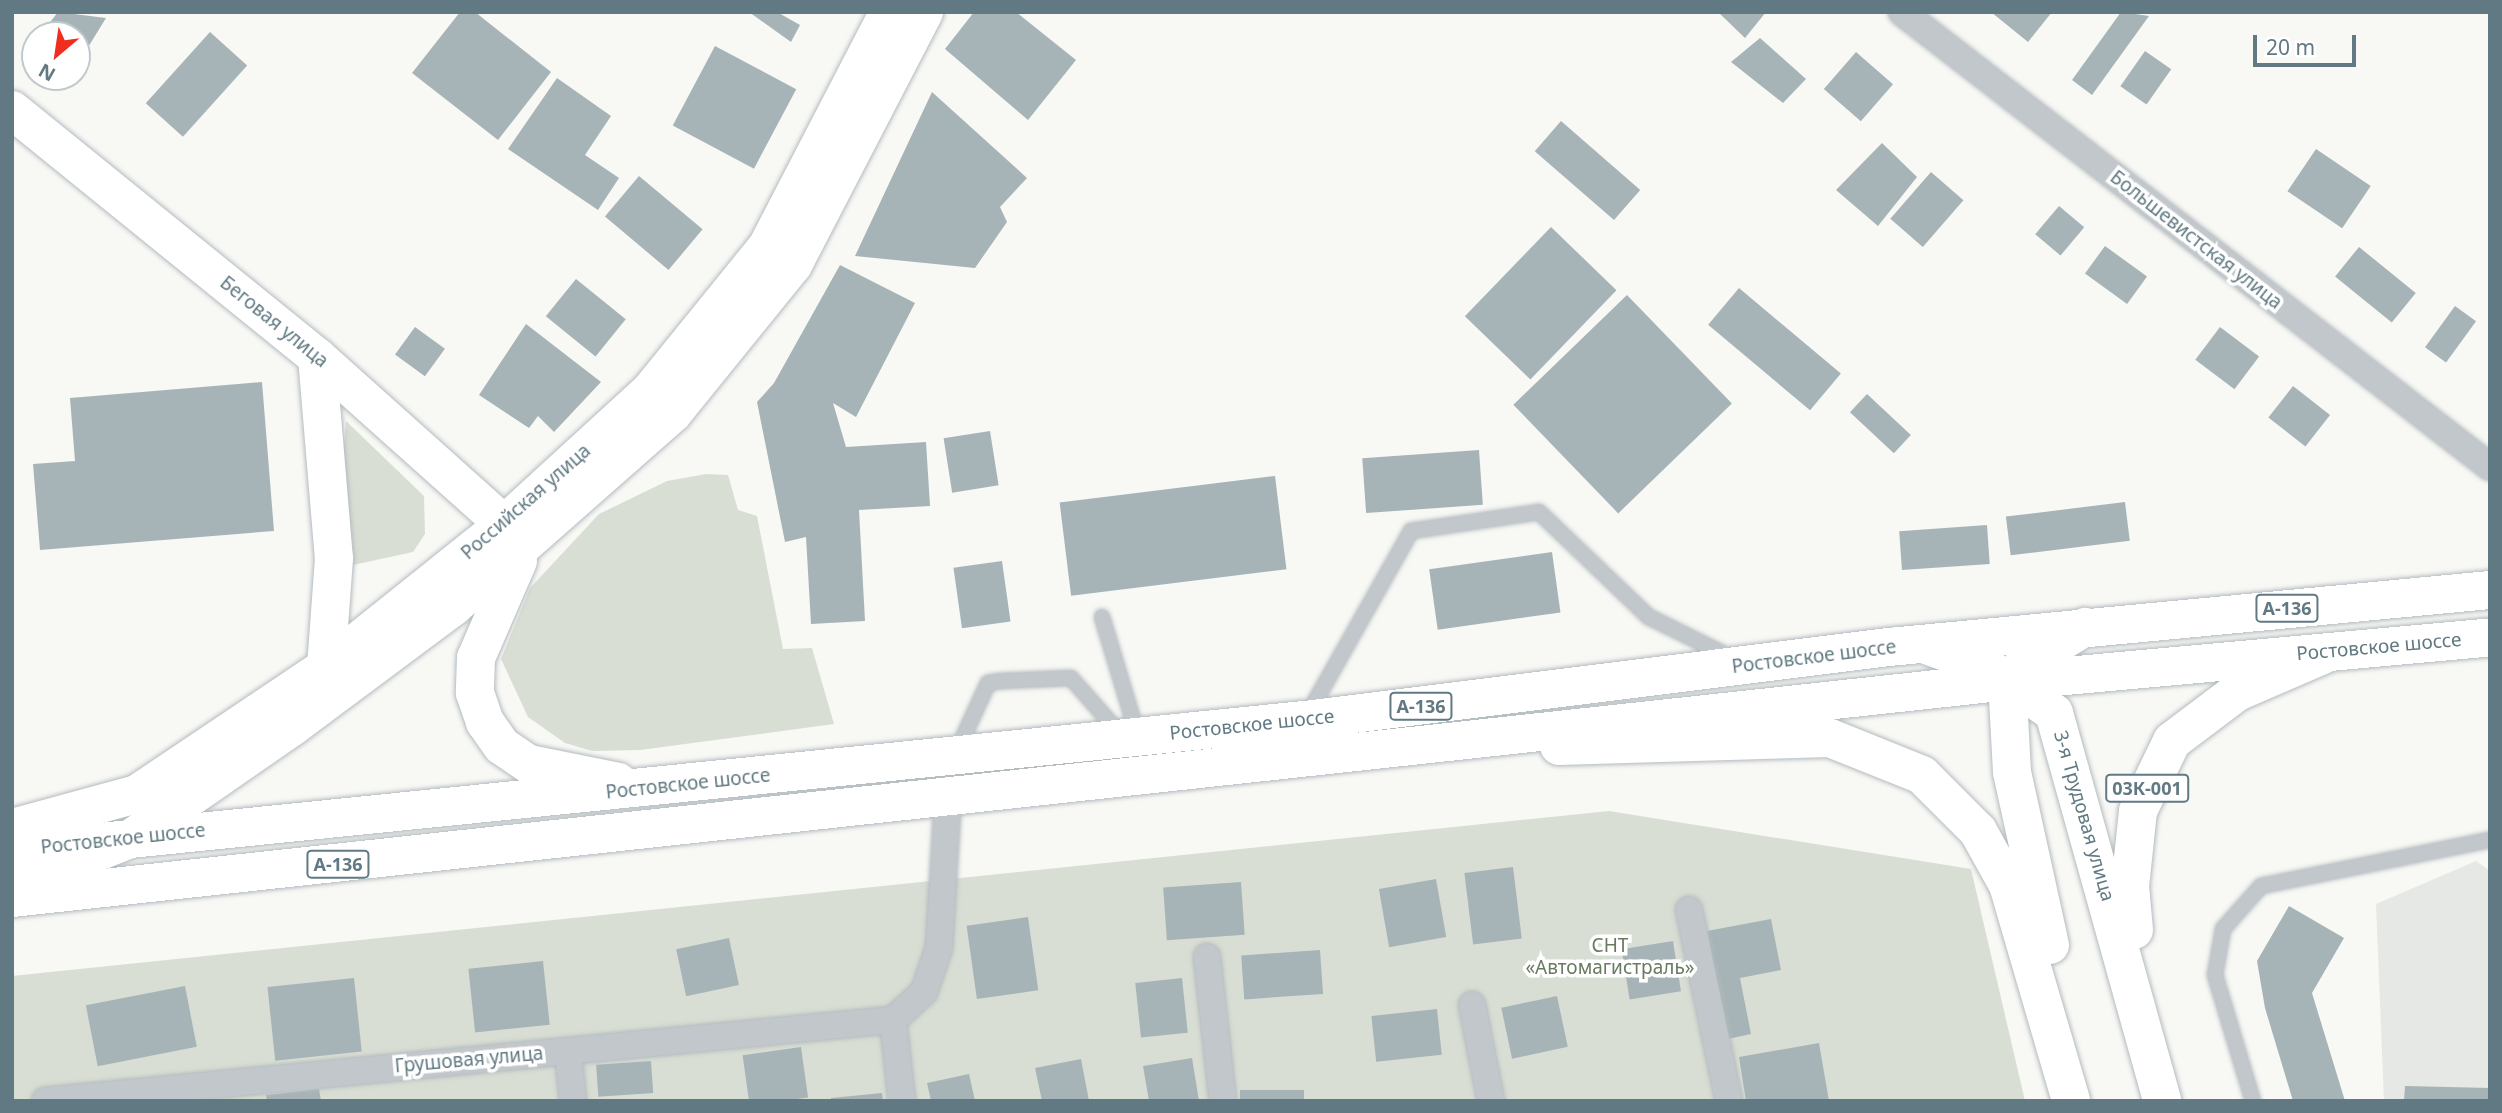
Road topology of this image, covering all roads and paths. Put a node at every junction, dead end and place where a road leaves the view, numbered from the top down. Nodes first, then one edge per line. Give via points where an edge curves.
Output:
1 (889, 12) edge
2 (924, 12) edge
3 (1902, 12) edge
4 (12, 110) edge
5 (317, 357) junction
6 (2490, 467) edge
7 (517, 534) junction
8 (2490, 590) edge
9 (1102, 617) dead end
10 (2085, 627) junction
11 (2490, 637) edge
12 (1926, 645) junction
13 (2334, 651) junction
14 (1747, 665) junction
15 (326, 667) junction
16 (2011, 681) junction
17 (1305, 720) junction
18 (1131, 738) junction
19 (955, 755) junction
20 (1336, 755) junction
21 (658, 788) junction
22 (948, 798) junction
23 (12, 828) edge
24 (130, 839) junction
25 (2490, 840) edge
26 (12, 851) edge
27 (12, 886) edge
28 (12, 898) edge
29 (1689, 910) dead end
30 (1207, 957) dead end
31 (1472, 1005) dead end
32 (894, 1020) junction
33 (2143, 1027) junction
34 (568, 1052) junction
35 (240, 1091) edge
36 (45, 1101) edge
37 (573, 1101) edge
38 (902, 1101) edge
39 (1223, 1101) edge
40 (1491, 1101) edge
41 (1729, 1101) edge
42 (2071, 1101) edge
43 (2081, 1101) edge
44 (2162, 1101) edge
45 (2253, 1101) edge

1 - 7 main road, Российская улица via 767,247 651,390
2 - 7 main road, Российская улица via 793,265 673,413
3 - 6 street, Большевистская улица
4 - 5 main road, Беговая улица
5 - 7 main road, Беговая улица
5 - 15 main road via 334,558
7 - 15 main road, Российская улица
7 - 21 main road, А-136 via 476,658 475,693 485,722 502,746 529,764 560,775
7 - 24 main road, Российская улица / А-136 via 453,607
8 - 10 main road, Ростовское шоссе / А-136
9 - 18 lane
10 - 12 main road, Ростовское шоссе / А-136
10 - 16 main road, А-136 via 2036,655
11 - 13 main road, Ростовское шоссе / А-136
12 - 14 main road, Ростовское шоссе / А-136
12 - 16 main road, А-136
13 - 16 main road, Ростовское шоссе / А-136
13 - 33 main road, 03К-001 via 2201,714 2154,770 2138,811 2130,886
14 - 17 main road, Ростовское шоссе / А-136
14 - 17 lane via 1649,617 1539,512 1411,531
15 - 23 main road, Российская улица via 137,794
16 - 20 main road, Ростовское шоссе / А-136
16 - 33 main road, 3-я Трудовая улица / 03К-001 via 2056,718
16 - 43 main road via 2012,772
17 - 18 main road, Ростовское шоссе / А-136
18 - 19 main road, Ростовское шоссе / А-136
18 - 19 lane via 1072,678 1001,681 988,683
19 - 21 main road, Ростовское шоссе / А-136
20 - 22 main road, Ростовское шоссе / А-136
20 - 42 main road, А-136 via 1830,738 1922,775 1978,831 2008,885
21 - 24 main road, Ростовское шоссе / А-136
22 - 28 main road, Ростовское шоссе / А-136
22 - 32 street via 939,948 924,992
24 - 26 main road, Ростовское шоссе / А-136
24 - 27 main road, А-136
25 - 45 lane via 2262,886 2223,929 2215,975
29 - 41 street
30 - 39 street
31 - 40 street
32 - 34 street, Грушовая улица
32 - 38 street
33 - 44 main road, 3-я Трудовая улица / 03К-001
34 - 35 street, Грушовая улица
34 - 37 street
35 - 36 street, Грушовая улица

